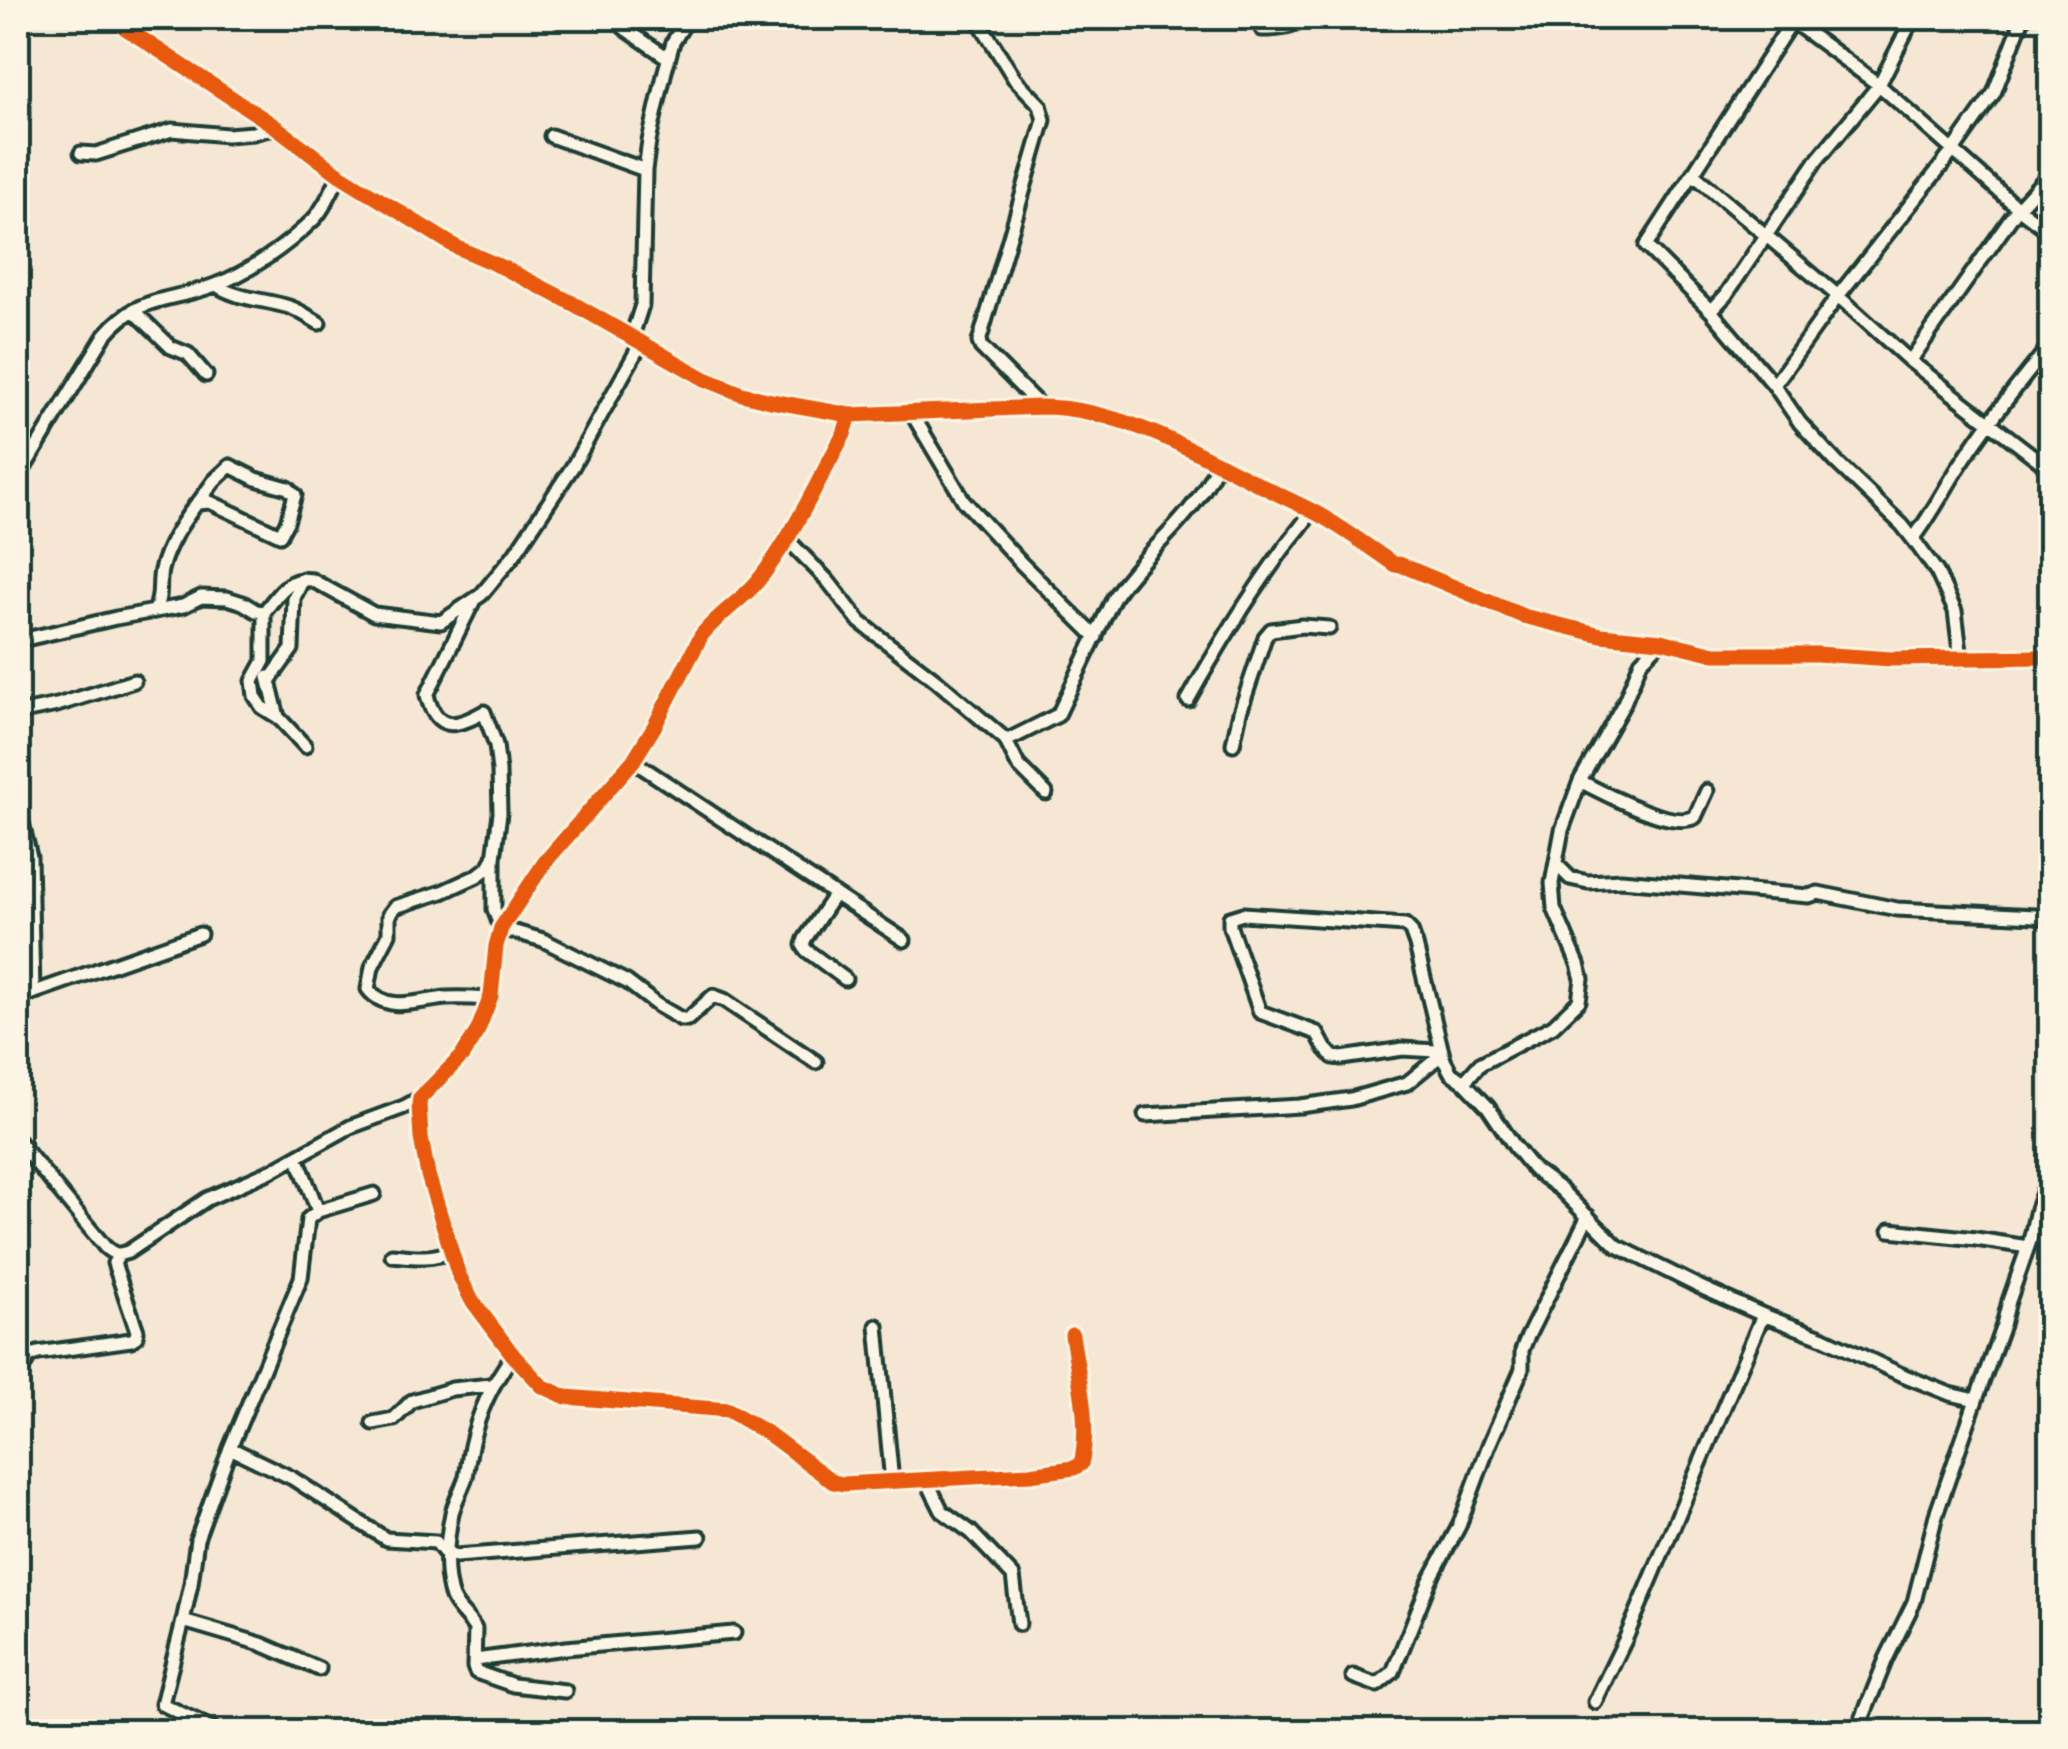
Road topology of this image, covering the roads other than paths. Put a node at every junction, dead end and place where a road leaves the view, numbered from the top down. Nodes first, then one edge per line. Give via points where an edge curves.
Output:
1 (110, 18) edge
2 (613, 18) edge
3 (688, 18) edge
4 (977, 18) edge
5 (1305, 18) edge
6 (1912, 18) edge
7 (2024, 18) edge
8 (1793, 19) edge
9 (1262, 29) dead end
10 (668, 58) junction
11 (1879, 86) junction
12 (276, 127) junction
13 (550, 136) dead end
14 (1954, 151) junction
15 (82, 153) dead end
16 (645, 170) junction
17 (2050, 172) edge
18 (1693, 174) junction
19 (340, 175) junction
20 (2018, 208) junction
21 (2050, 232) edge
22 (1765, 236) junction
23 (216, 285) junction
24 (1838, 296) junction
25 (133, 310) junction
26 (1712, 311) junction
27 (319, 323) dead end
28 (637, 339) junction
29 (2050, 345) edge
30 (1910, 361) junction
31 (206, 374) dead end
32 (1774, 385) junction
33 (1041, 407) junction
34 (911, 412) junction
35 (850, 415) junction
36 (1989, 423) junction
37 (1218, 463) junction
38 (2050, 469) edge
39 (18, 478) edge
40 (198, 503) junction
41 (1312, 512) junction
42 (786, 538) junction
43 (1913, 539) junction
44 (303, 578) junction
45 (474, 600) junction
46 (155, 610) junction
47 (264, 612) junction
48 (441, 622) junction
49 (1329, 628) dead end
50 (458, 632) junction
51 (18, 637) edge
52 (1096, 637) junction
53 (1661, 640) junction
54 (2050, 657) edge
55 (1961, 658) junction
56 (264, 661) junction
57 (134, 681) dead end
58 (269, 681) junction
59 (1188, 700) dead end
60 (18, 713) edge
61 (278, 716) junction
62 (1006, 741) junction
63 (1233, 744) dead end
64 (305, 746) dead end
65 (633, 762) junction
66 (1580, 781) junction
67 (1707, 791) dead end
68 (1046, 793) dead end
69 (18, 806) edge
70 (494, 858) junction
71 (1556, 866) junction
72 (835, 894) junction
73 (2050, 919) edge
74 (501, 928) junction
75 (200, 934) dead end
76 (904, 940) dead end
77 (845, 979) dead end
78 (33, 992) junction
79 (18, 998) edge
80 (489, 999) junction
81 (1443, 1060) junction
82 (816, 1062) dead end
83 (1464, 1082) junction
84 (420, 1098) junction
85 (404, 1107) junction
86 (1146, 1115) dead end
87 (418, 1116) junction
88 (18, 1142) edge
89 (297, 1157) junction
90 (2050, 1174) edge
91 (374, 1194) dead end
92 (2038, 1209) junction
93 (318, 1211) junction
94 (1588, 1216) junction
95 (2050, 1216) edge
96 (1890, 1230) dead end
97 (2028, 1247) junction
98 (450, 1251) junction
99 (119, 1255) junction
100 (392, 1256) dead end
101 (1764, 1315) junction
102 (878, 1326) dead end
103 (1072, 1335) dead end
104 (513, 1355) junction
105 (18, 1376) edge
106 (491, 1386) junction
107 (1976, 1400) junction
108 (373, 1423) dead end
109 (230, 1448) junction
110 (926, 1479) junction
111 (892, 1482) junction
112 (700, 1537) dead end
113 (448, 1555) junction
114 (183, 1621) junction
115 (1019, 1624) dead end
116 (734, 1633) dead end
117 (474, 1660) junction
118 (319, 1669) dead end
119 (1353, 1676) dead end
120 (565, 1691) dead end
121 (1595, 1702) dead end
122 (220, 1732) edge
123 (1857, 1732) edge

1 - 12 street
2 - 10 street
3 - 10 street
4 - 33 street via 1044,120 978,342
5 - 9 street
6 - 11 street
7 - 14 street via 1994,93
8 - 11 street
8 - 18 street
10 - 16 street
11 - 14 street
11 - 22 street
12 - 15 street via 226,135 172,130
12 - 19 street
13 - 16 street
14 - 20 street
14 - 24 street
16 - 28 street
17 - 20 street
18 - 22 street
18 - 26 street via 1646,246
19 - 23 street via 314,220
19 - 28 street via 456,246
20 - 21 street
20 - 30 street
22 - 24 street
22 - 26 street
23 - 25 street
23 - 27 street via 291,307
24 - 30 street
24 - 32 street
25 - 31 street
25 - 39 street via 105,335
26 - 32 street
28 - 35 street via 742,394
28 - 45 street via 597,427 555,495
29 - 36 street
30 - 36 street
32 - 43 street via 1837,463
33 - 34 street
33 - 37 street via 1108,417
34 - 35 street
34 - 52 street via 964,501
35 - 42 street
36 - 38 street
36 - 43 street
37 - 41 street
37 - 52 street via 1189,513 1126,579
40 - 40 street via 210,502 280,535 294,495 230,466
40 - 46 street via 166,554
41 - 53 street via 1395,565 1522,616 1601,635
41 - 59 street
42 - 62 street via 860,622
42 - 65 street via 756,583 701,636
43 - 55 street via 1955,611
44 - 47 street via 282,589
44 - 48 street via 374,614
44 - 58 street via 294,598 292,650
45 - 48 street
45 - 50 street
46 - 47 street via 201,597 227,598
46 - 51 street
47 - 56 street
48 - 50 street
49 - 63 street via 1271,630 1265,637
50 - 70 street via 427,695 445,723 484,712 491,727 500,792
52 - 62 street via 1058,715
53 - 55 street via 1715,654
53 - 66 street via 1641,662
54 - 55 street
56 - 58 street
56 - 61 street via 253,681 255,696
57 - 60 street
58 - 61 street
61 - 64 street
62 - 68 street via 1018,765
65 - 72 street
65 - 74 street via 545,862
66 - 67 street via 1626,805 1685,821 1695,817
66 - 71 street
69 - 78 street via 30,857
70 - 74 street via 494,909
70 - 80 street via 477,876 395,906 368,988 397,1004
71 - 73 street via 1588,882 1818,893 1896,909
71 - 83 street via 1554,908 1578,964 1579,1001 1553,1026 1480,1064
72 - 76 street
72 - 77 street via 804,945
74 - 80 street
74 - 82 street via 544,940 681,1019 712,996 724,1000
75 - 78 street
78 - 79 street
80 - 84 street via 462,1056
81 - 81 street via 1416,945 1404,924 1230,918 1260,1012 1316,1033 1332,1057 1403,1049 1436,1052
81 - 83 street
81 - 86 street via 1407,1083 1351,1098
83 - 94 street via 1534,1169
84 - 85 street
84 - 87 street
85 - 87 street
85 - 89 street
87 - 98 street
88 - 99 street via 105,1247
89 - 93 street
89 - 99 street via 207,1199
90 - 92 street
91 - 93 street
92 - 95 street
92 - 97 street
93 - 109 street via 308,1219 301,1278
94 - 101 street via 1618,1246
94 - 119 street via 1527,1338 1522,1370 1393,1672 1377,1685
96 - 97 street
97 - 107 street
98 - 100 street via 439,1257
98 - 104 street via 471,1299
99 - 105 street via 114,1262 136,1337 38,1353
101 - 107 street
101 - 121 street
102 - 111 street
103 - 110 street via 1084,1412 1081,1464 1030,1474
104 - 106 street
104 - 111 street via 542,1386 566,1396 728,1410 833,1482
106 - 108 street via 412,1401 394,1419
106 - 113 street via 453,1511
107 - 123 street via 1914,1602
109 - 113 street via 386,1538 436,1542
109 - 114 street via 197,1539
110 - 111 street
110 - 115 street via 942,1511 1012,1576
112 - 113 street
113 - 117 street via 450,1593 474,1629
114 - 118 street
114 - 122 street via 162,1704
116 - 117 street
117 - 120 street via 476,1672 502,1682

